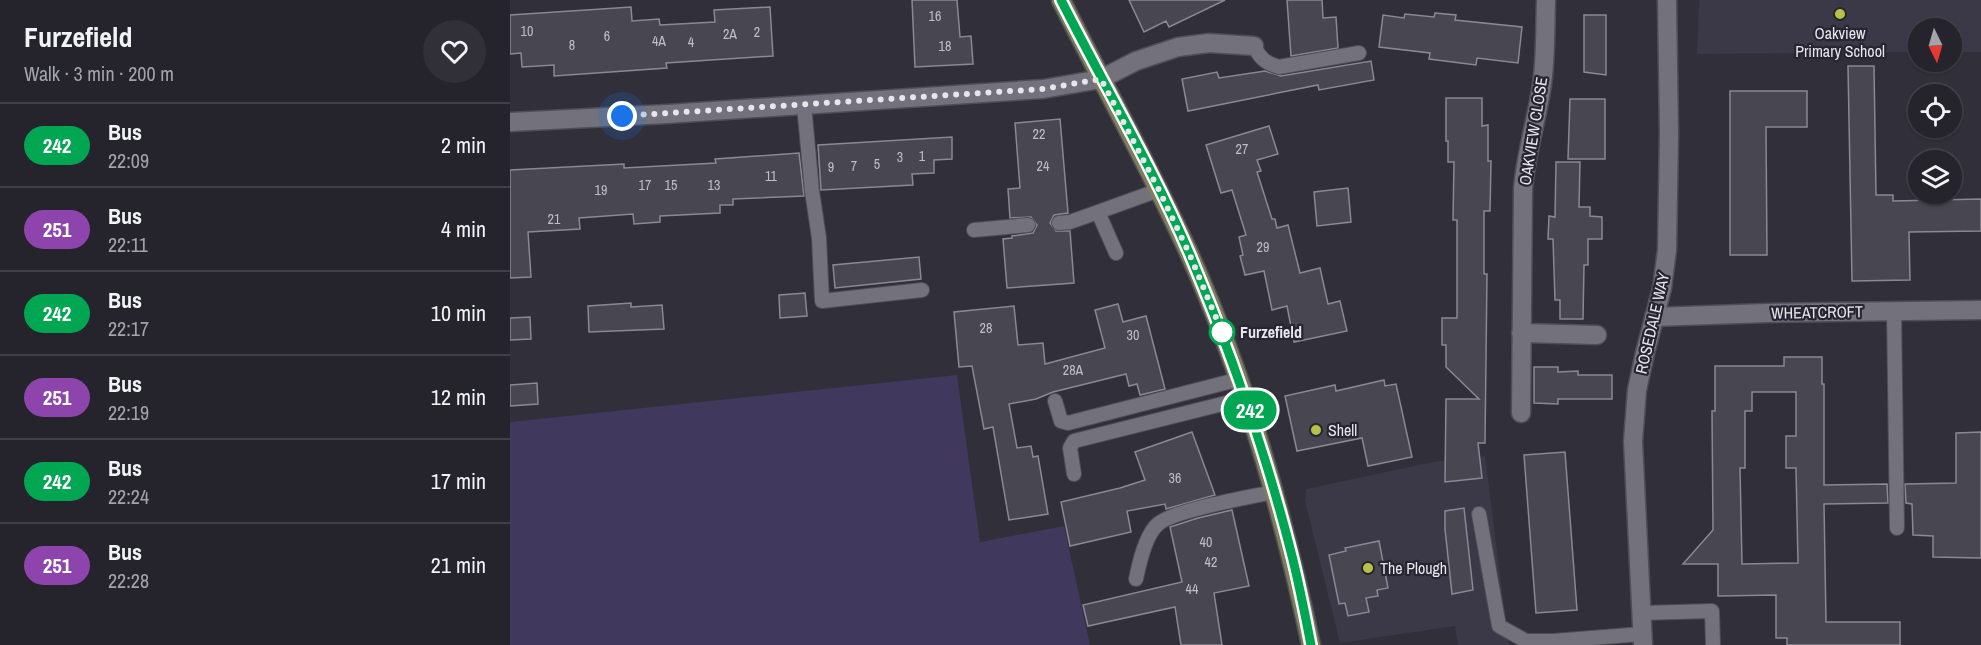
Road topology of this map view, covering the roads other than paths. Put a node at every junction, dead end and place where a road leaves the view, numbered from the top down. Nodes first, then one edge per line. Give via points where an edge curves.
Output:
1 (1061, 0) edge
2 (1546, 0) edge
3 (1668, 0) edge
4 (1254, 45) joint
5 (1359, 53) dead end
6 (1101, 79) junction
7 (804, 105) junction
8 (510, 122) edge
9 (1159, 190) junction
10 (1098, 212) junction
11 (1059, 223) dead end
12 (1028, 225) dead end
13 (974, 230) dead end
14 (1116, 253) dead end
15 (922, 290) dead end
16 (1981, 310) edge
17 (1894, 311) junction
18 (1654, 317) junction
19 (1521, 333) junction
20 (1597, 335) dead end
21 (1240, 379) junction
22 (1246, 398) junction
23 (1055, 401) dead end
24 (1521, 413) dead end
25 (1074, 474) dead end
26 (1274, 492) junction
27 (1479, 514) dead end
28 (1897, 528) dead end
29 (1136, 579) dead end
30 (1641, 613) junction
31 (1643, 639) edge
32 (1311, 645) edge
33 (1713, 645) edge

1 - 6 main road
2 - 19 street, OAKVIEW CLOSE via 1542,82 1523,189
3 - 18 street, ROSEDALE WAY via 1667,250
4 - 5 lane via 1259,56 1279,67
4 - 6 street via 1209,43 1178,47 1136,61
6 - 7 street via 1043,89
6 - 9 main road
7 - 8 street
7 - 15 lane via 822,301
9 - 10 lane
9 - 21 main road
10 - 11 lane
10 - 14 lane
12 - 13 lane
16 - 17 street, WHEATCROFT
17 - 18 street, WHEATCROFT
17 - 28 lane
18 - 30 street, ROSEDALE WAY via 1637,390 1633,441
19 - 20 street
19 - 24 street, OAKVIEW CLOSE
21 - 22 main road
21 - 23 lane via 1068,423 1061,421
22 - 25 lane via 1074,441 1070,448
22 - 26 main road
26 - 29 lane via 1174,515 1158,524
26 - 32 main road
27 - 31 lane via 1499,626 1526,641
30 - 31 street, ROSEDALE WAY
30 - 33 lane via 1712,611

